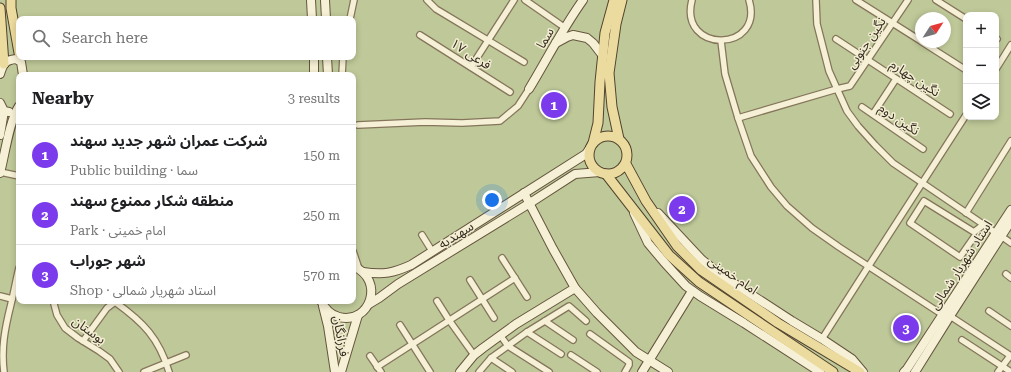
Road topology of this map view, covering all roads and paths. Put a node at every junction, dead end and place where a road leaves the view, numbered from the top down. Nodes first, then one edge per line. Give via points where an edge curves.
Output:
1 (11, 0) edge
2 (311, 0) edge
3 (325, 0) edge
4 (354, 0) edge
5 (427, 0) edge
6 (514, 0) edge
7 (525, 0) edge
8 (583, 0) edge
9 (614, 0) edge
10 (622, 0) edge
11 (692, 0) edge
12 (750, 0) edge
13 (816, 0) edge
14 (856, 0) edge
15 (908, 0) edge
16 (936, 0) edge
17 (0, 8) edge
18 (312, 16) edge
19 (326, 16) edge
20 (351, 16) edge
21 (963, 17) edge
22 (892, 23) junction
23 (561, 25) dead end
24 (420, 35) dead end
25 (16, 36) edge
26 (836, 38) dead end
27 (915, 38) edge
28 (488, 40) junction
29 (721, 41) junction
30 (556, 44) junction
31 (1011, 45) edge
32 (931, 48) edge
33 (603, 56) junction
34 (16, 59) edge
35 (20, 60) edge
36 (314, 60) edge
37 (327, 60) edge
38 (343, 60) edge
39 (868, 60) junction
40 (524, 62) dead end
41 (4, 64) junction
42 (999, 64) edge
43 (471, 67) junction
44 (963, 68) edge
45 (23, 72) edge
46 (314, 72) edge
47 (328, 72) edge
48 (342, 72) edge
49 (0, 74) edge
50 (896, 79) junction
51 (529, 89) joint
52 (837, 89) junction
53 (510, 92) dead end
54 (862, 107) dead end
55 (2, 108) edge
56 (16, 110) edge
57 (873, 114) junction
58 (950, 114) dead end
59 (16, 115) edge
60 (738, 118) junction
61 (963, 120) edge
62 (358, 125) dead end
63 (0, 135) edge
64 (619, 139) junction
65 (1011, 141) edge
66 (592, 146) junction
67 (923, 149) dead end
68 (626, 164) junction
69 (0, 173) edge
70 (603, 173) junction
71 (16, 176) edge
72 (922, 183) junction
73 (524, 193) junction
74 (646, 201) junction
75 (530, 203) junction
76 (630, 206) junction
77 (1011, 210) edge
78 (966, 213) junction
79 (1011, 221) edge
80 (983, 225) junction
81 (422, 235) dead end
82 (999, 235) junction
83 (974, 236) dead end
84 (1011, 243) edge
85 (432, 251) junction
86 (502, 258) dead end
87 (868, 266) junction
88 (356, 268) edge
89 (515, 278) junction
90 (470, 280) dead end
91 (16, 281) edge
92 (575, 288) junction
93 (692, 290) junction
94 (0, 296) edge
95 (527, 297) dead end
96 (12, 299) junction
97 (482, 299) junction
98 (437, 301) dead end
99 (54, 304) edge
100 (112, 304) edge
101 (118, 304) edge
102 (322, 304) edge
103 (323, 304) edge
104 (369, 304) junction
105 (989, 311) dead end
106 (358, 315) junction
107 (946, 316) junction
108 (494, 318) dead end
109 (449, 320) junction
110 (545, 321) junction
111 (586, 321) dead end
112 (400, 325) dead end
113 (1011, 326) edge
114 (527, 332) junction
115 (590, 334) dead end
116 (500, 336) junction
117 (822, 339) junction
118 (573, 340) dead end
119 (962, 340) dead end
120 (83, 341) junction
121 (412, 344) junction
122 (508, 346) junction
123 (560, 354) dead end
124 (474, 355) junction
125 (571, 355) dead end
126 (186, 356) dead end
127 (370, 356) dead end
128 (1011, 356) edge
129 (491, 358) junction
130 (650, 360) junction
131 (166, 363) junction
132 (1002, 366) junction
133 (379, 369) edge
134 (4, 372) edge
135 (119, 372) edge
136 (144, 372) edge
137 (169, 372) edge
138 (335, 372) edge
139 (341, 372) edge
140 (430, 372) edge
141 (460, 372) edge
142 (479, 372) edge
143 (512, 372) edge
144 (549, 372) edge
145 (597, 372) edge
146 (625, 372) edge
147 (642, 372) edge
148 (668, 372) edge
149 (820, 372) edge
150 (833, 372) edge
151 (861, 372) edge
152 (904, 372) edge
153 (915, 372) edge
154 (998, 372) edge
155 (1011, 372) edge

1 - 25 main road
2 - 18 street
3 - 19 street
4 - 20 street
5 - 28 street via 436,9
6 - 28 street
7 - 23 street
8 - 30 street, سما
9 - 33 main road via 605,33
10 - 64 main road via 609,73 612,107
11 - 29 street via 690,10 696,28 703,35
12 - 29 street via 751,15 746,28 735,37
13 - 52 street via 818,24 829,71
14 - 22 street
15 - 22 street, نگین جنوبی
16 - 21 street
17 - 41 main road
22 - 27 street
22 - 39 street, نگین جنوبی
24 - 43 street, فرعی ۱۷
26 - 39 street, نگین چهارم
28 - 40 street
28 - 43 street
29 - 60 street via 725,74
30 - 33 street via 573,35 587,38
30 - 51 street, سما
31 - 42 street
32 - 44 street
33 - 66 main road via 598,123
34 - 41 street
35 - 45 street
36 - 46 street
37 - 47 street
38 - 48 street
39 - 50 street, نگین چهارم
39 - 52 street, نگین جنوبی via 850,86
41 - 49 street
43 - 53 street, فرعی ۱۷
50 - 57 street
50 - 58 street, نگین چهارم
51 - 62 street via 518,106 500,121
52 - 60 street, نگین جنوبی
52 - 72 street via 847,111 874,145 893,163
54 - 57 street, نگین دوم
55 - 56 street via 8,112
55 - 63 street
57 - 67 street, نگین دوم
59 - 69 street
60 - 87 street via 751,156 787,206 812,228
61 - 72 street
64 - 66 main road via 614,136 602,137
64 - 68 main road via 626,147
65 - 78 street
66 - 70 main road via 589,154 592,164
66 - 73 street, سهندیه via 586,154
68 - 70 main road via 612,174
68 - 74 main road, امام خمینی
69 - 71 street
70 - 75 street, سهندیه via 575,174
70 - 76 main road, امام خمینی
72 - 78 street
72 - 87 street
73 - 75 street
73 - 85 street, سهندیه
74 - 117 street via 702,260 721,275
74 - 151 main road, امام خمینی via 677,246 701,270 778,322
75 - 92 street
75 - 104 street, سهندیه
76 - 93 street via 648,243
76 - 150 main road, امام خمینی via 669,255 700,282
77 - 82 street, استاد شهریار شمالی
78 - 80 street
79 - 82 street, استاد شهریار شمالی
80 - 82 street
80 - 83 street via 974,232 924,201 910,223 960,257
81 - 85 street
82 - 84 street
82 - 107 street, استاد شهریار شمالی
85 - 88 street, سهندیه via 411,265 396,271 377,274
86 - 89 street
87 - 107 street
87 - 117 street
88 - 104 street via 369,279 372,287
89 - 95 street
89 - 97 street
90 - 97 street
91 - 96 street
92 - 116 street
92 - 130 street via 621,338 636,352
93 - 130 street
93 - 149 street
94 - 96 street
96 - 134 street via 3,342
97 - 108 street
97 - 109 street
98 - 109 street
99 - 120 street, بوستان via 56,315 65,328
100 - 120 street
101 - 131 street via 152,335 162,350
102 - 138 street, فرزانگان
103 - 106 street via 335,316 351,318
104 - 106 street, سهندیه
105 - 113 street
106 - 139 street
107 - 128 street
107 - 152 street, استاد شهریار شمالی
107 - 153 street, استاد شهریار شمالی
109 - 121 street
109 - 124 street
110 - 111 street via 569,306
110 - 114 street
110 - 118 street
112 - 121 street
114 - 122 street
114 - 123 street
115 - 146 street via 629,362
116 - 122 street
116 - 124 street
117 - 151 street via 852,359
119 - 132 street
120 - 135 street, بوستان via 110,359
121 - 133 street
121 - 140 street
122 - 129 street
122 - 144 street
124 - 141 street
125 - 145 street
126 - 131 street
127 - 133 street
128 - 132 street
129 - 142 street
129 - 143 street
130 - 147 street
130 - 148 street
131 - 136 street
131 - 137 street
132 - 154 street
132 - 155 street

